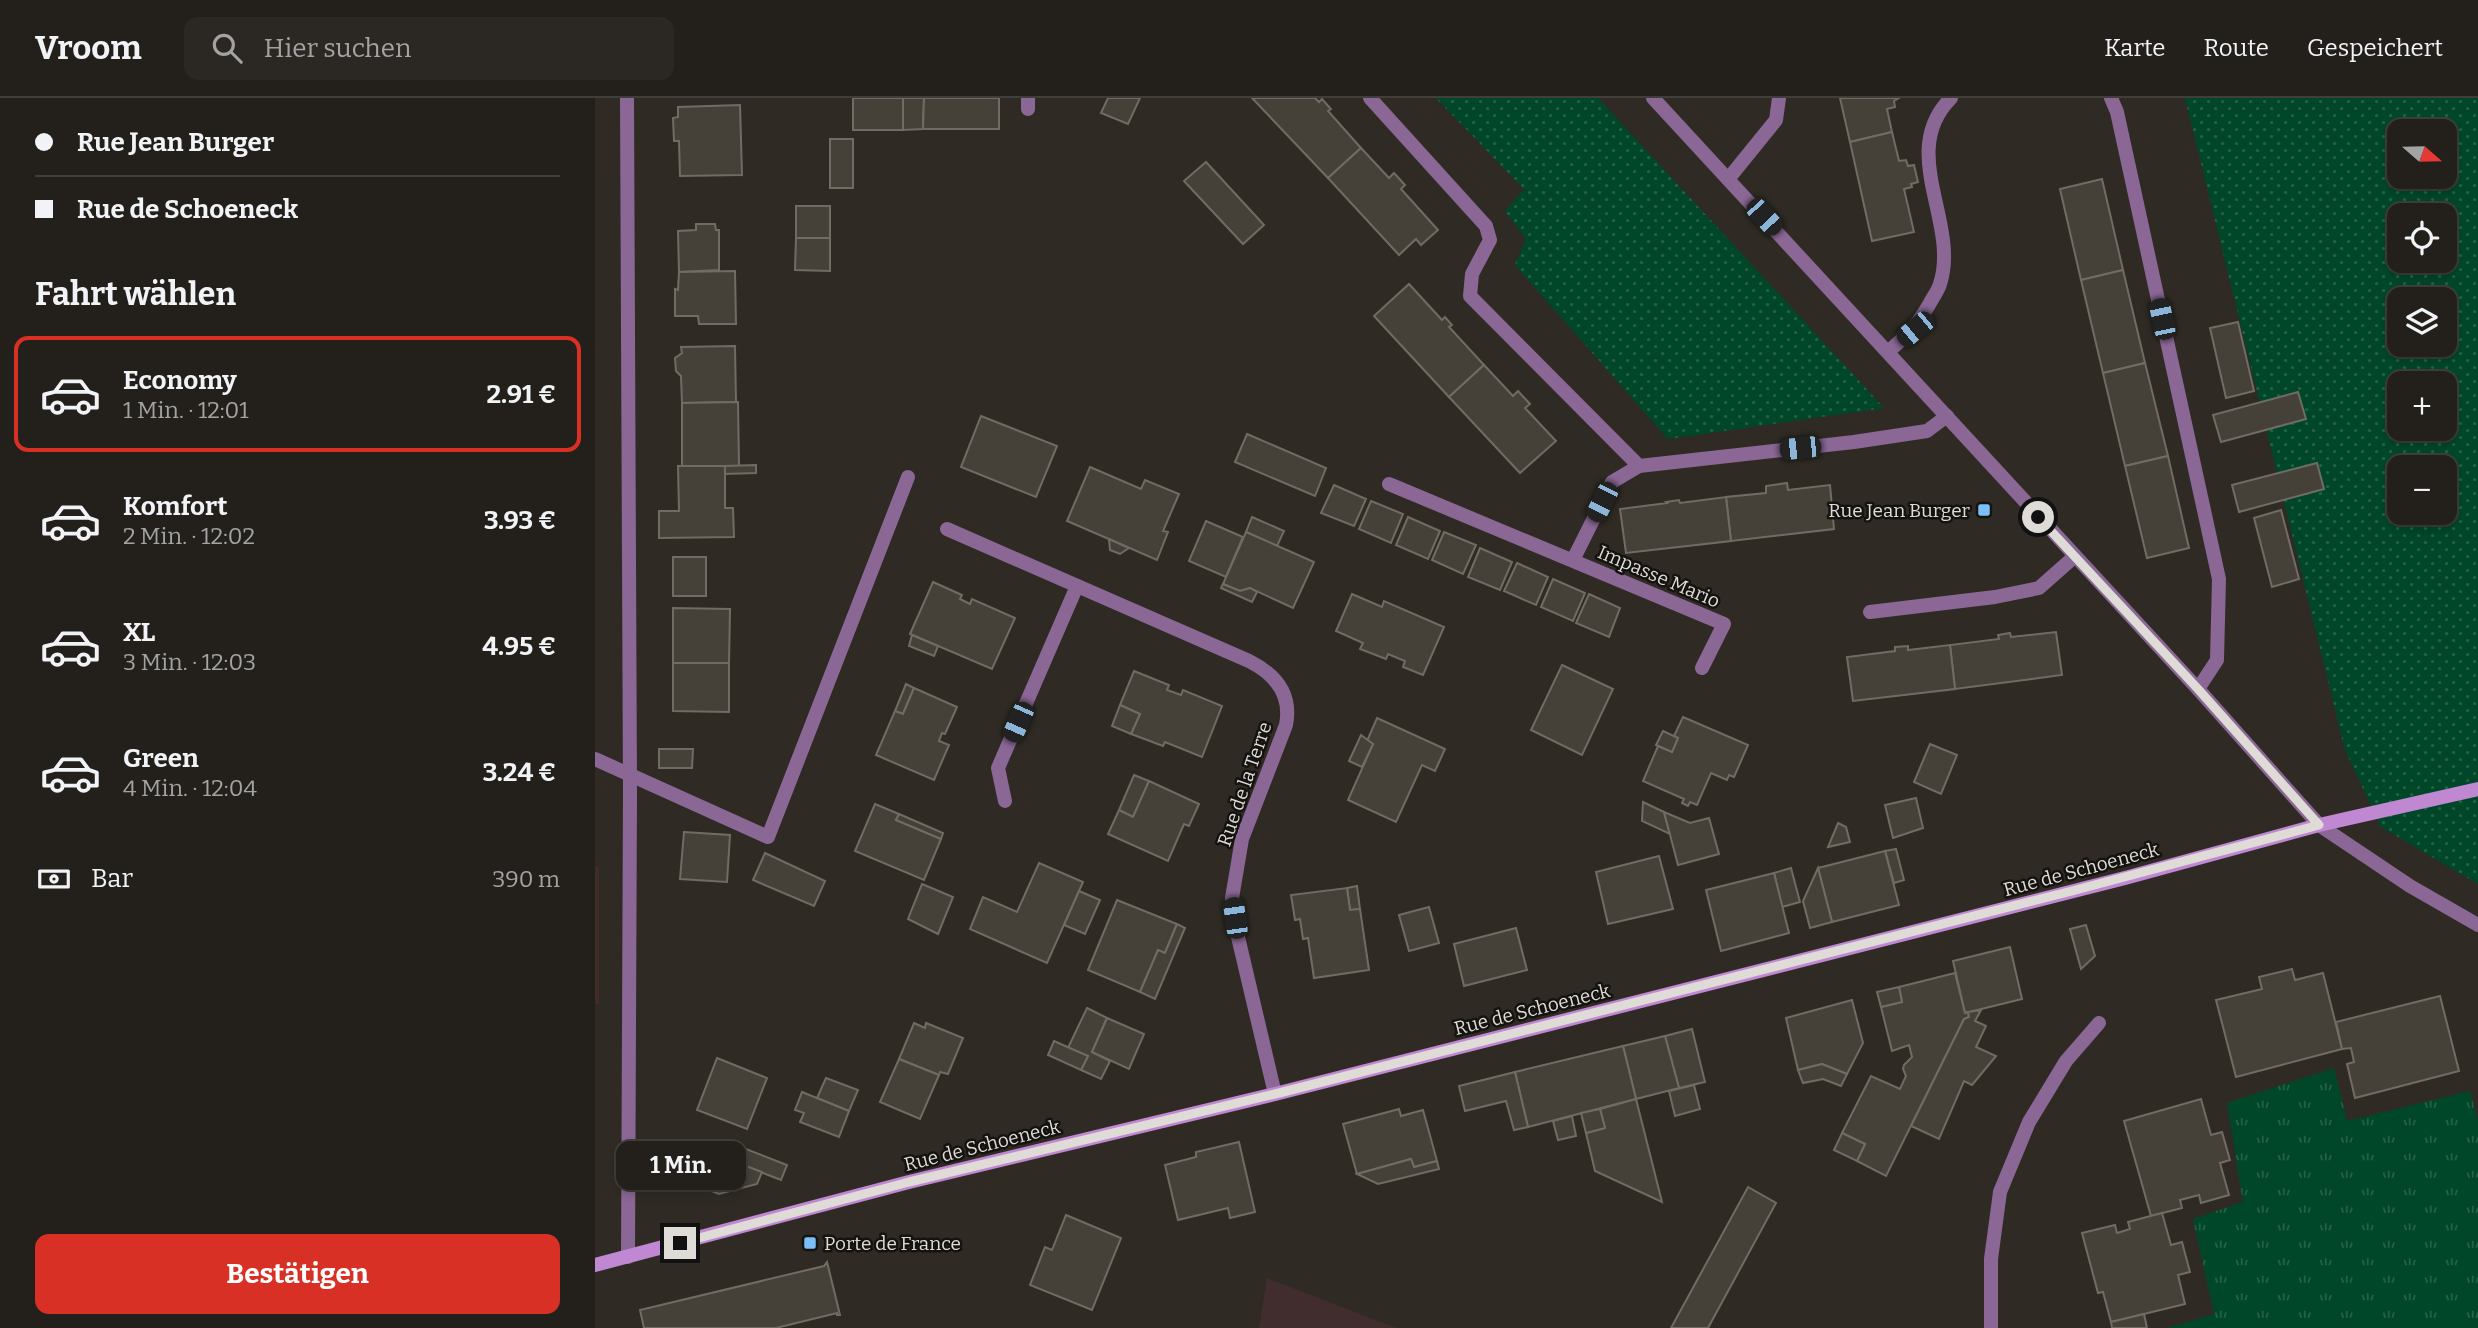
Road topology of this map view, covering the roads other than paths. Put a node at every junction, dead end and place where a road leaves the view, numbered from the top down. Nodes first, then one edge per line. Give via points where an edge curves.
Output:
1 (627, 98) edge
2 (1370, 98) edge
3 (1653, 98) edge
4 (1779, 98) edge
5 (1951, 98) edge
6 (2111, 98) edge
7 (1729, 178) junction
8 (1888, 352) junction
9 (1947, 416) junction
10 (1639, 466) junction
11 (908, 477) dead end
12 (1389, 484) dead end
13 (947, 529) dead end
14 (2074, 557) junction
15 (1573, 561) junction
16 (1077, 586) junction
17 (1870, 612) dead end
18 (1702, 668) dead end
19 (2198, 689) junction
20 (595, 759) edge
21 (630, 773) junction
22 (2478, 789) edge
23 (1005, 801) dead end
24 (2319, 825) junction
25 (2478, 925) edge
26 (2099, 1023) dead end
27 (1275, 1094) junction
28 (628, 1257) junction
29 (595, 1265) edge
30 (1991, 1328) edge

1 - 21 street
2 - 10 street via 1486,226 1490,240 1472,274 1470,296
3 - 7 street
4 - 7 street via 1776,120
5 - 8 street via 1941,109 1927,148 1944,251 1940,284 1915,329
6 - 19 street via 2219,579 2217,660
7 - 8 street
8 - 9 street
9 - 10 street via 1927,431
9 - 14 street
10 - 15 street, Impasse Mario via 1612,482
11 - 21 street via 768,837
12 - 15 street, Impasse Mario
13 - 16 street, Rue de la Terre
14 - 17 street via 2039,588
14 - 19 street
15 - 18 street, Impasse Mario via 1724,624
16 - 23 street via 997,768
16 - 27 street, Rue de la Terre via 1266,669 1286,700 1286,725 1242,838 1232,898
19 - 24 street
20 - 21 street
21 - 28 street
22 - 24 main road, Rue de Schoeneck
24 - 25 street
24 - 27 main road, Rue de Schoeneck
26 - 30 street via 2066,1061 2029,1122 2000,1192 1991,1259
27 - 28 main road, Rue de Schoeneck via 909,1182
28 - 29 main road, Rue de Schoeneck

